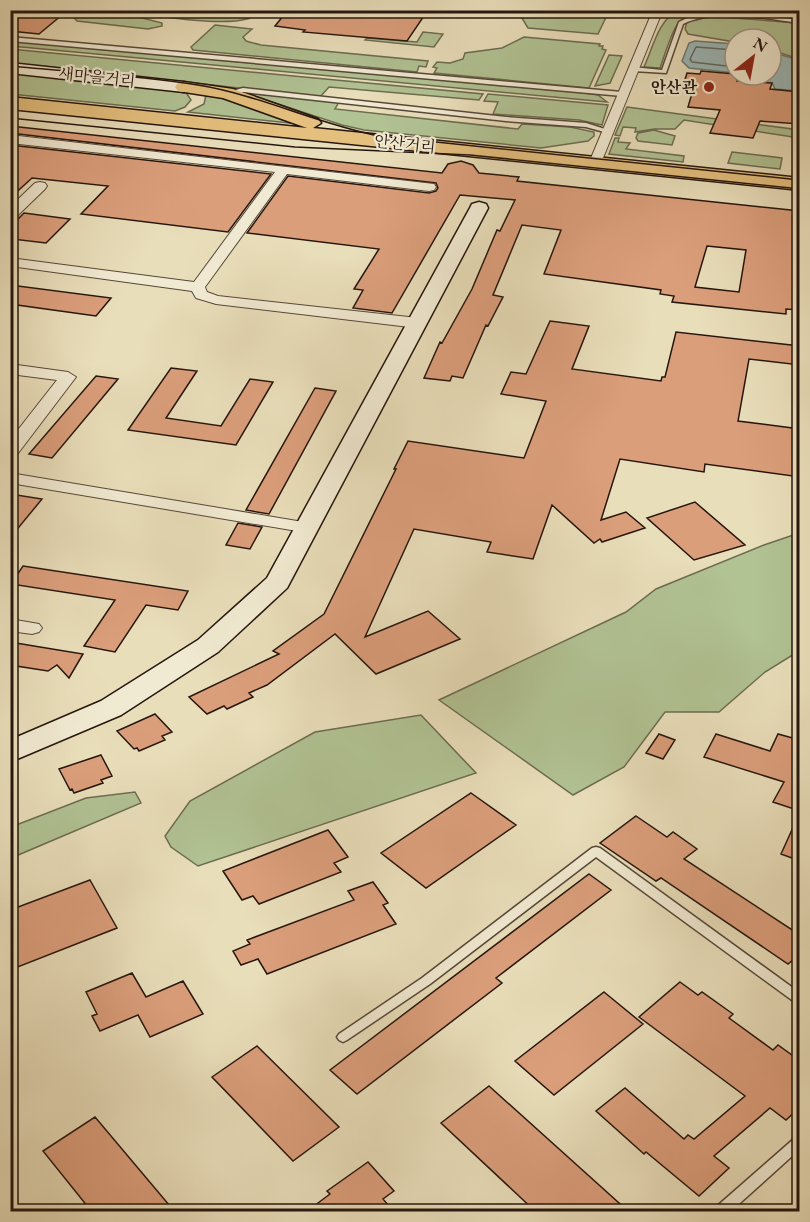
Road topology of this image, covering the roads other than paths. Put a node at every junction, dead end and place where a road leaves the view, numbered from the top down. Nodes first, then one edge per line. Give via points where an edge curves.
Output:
1 (659, 11) edge
2 (800, 22) edge
3 (10, 39) edge
4 (10, 68) edge
5 (633, 69) junction
6 (184, 87) junction
7 (226, 93) junction
8 (622, 94) junction
9 (10, 103) edge
10 (10, 114) edge
11 (151, 118) junction
12 (608, 131) junction
13 (10, 139) edge
14 (375, 141) junction
15 (465, 150) junction
16 (595, 163) junction
17 (283, 170) junction
18 (800, 184) edge
19 (40, 186) dead end
20 (429, 187) dead end
21 (480, 208) dead end
22 (10, 215) edge
23 (10, 262) edge
24 (198, 287) junction
25 (418, 323) junction
26 (10, 369) edge
27 (10, 453) edge
28 (10, 478) edge
29 (309, 528) junction
30 (10, 625) edge
31 (32, 628) dead end
32 (10, 752) edge
33 (800, 1000) edge
34 (343, 1037) dead end
35 (800, 1142) edge
36 (720, 1212) edge

1 - 5 street
2 - 5 lane via 719,15 694,17 681,23 664,72
3 - 8 lane
4 - 6 street, 새마을거리
5 - 8 street
6 - 7 main road
6 - 11 main road via 200,96 199,102
7 - 12 lane via 243,90 586,125
7 - 14 main road
8 - 12 street
9 - 11 main road, 안산거리
10 - 15 main road via 280,143
11 - 14 main road, 안산거리
12 - 16 street
13 - 17 street
14 - 15 main road, 안산거리
15 - 16 main road, 안산거리
16 - 18 main road, 안산거리
17 - 20 street
17 - 24 street
19 - 22 street
21 - 25 street
23 - 24 street
24 - 25 street via 201,295 216,300
25 - 29 street
26 - 27 street via 68,377
28 - 29 street
29 - 32 street via 278,582 208,646 111,708
30 - 31 street
33 - 34 lane via 596,851 426,981
35 - 36 lane

